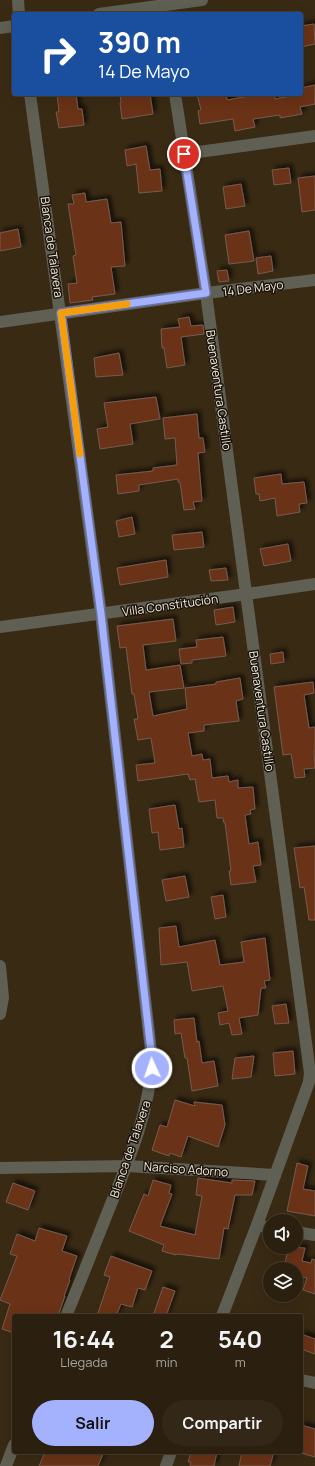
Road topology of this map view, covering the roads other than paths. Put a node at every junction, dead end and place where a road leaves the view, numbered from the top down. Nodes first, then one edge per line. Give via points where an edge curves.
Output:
1 (18, 0) edge
2 (202, 0) edge
3 (162, 6) edge
4 (19, 12) edge
5 (115, 12) edge
6 (12, 26) edge
7 (0, 28) edge
8 (30, 96) edge
9 (175, 96) edge
10 (315, 136) edge
11 (184, 154) junction
12 (315, 280) edge
13 (206, 293) junction
14 (61, 313) junction
15 (0, 322) edge
16 (315, 584) edge
17 (247, 594) junction
18 (101, 614) junction
19 (0, 627) edge
20 (0, 966) edge
21 (2, 998) edge
22 (0, 1014) edge
23 (312, 1082) edge
24 (127, 1166) junction
25 (0, 1168) edge
26 (275, 1175) junction
27 (257, 1225) junction
28 (263, 1226) edge
29 (303, 1233) edge
30 (315, 1235) edge
31 (67, 1314) edge
32 (223, 1314) edge
33 (303, 1380) edge
34 (315, 1383) edge
35 (12, 1450) edge
36 (170, 1454) edge
37 (6, 1466) edge
38 (166, 1466) edge

1 - 4 street
2 - 3 street
3 - 5 street
6 - 7 street
8 - 14 street, Blanca de Talavera
9 - 11 street, Buenaventura Castillo
10 - 11 street
11 - 13 street, Buenaventura Castillo
12 - 13 street, 14 De Mayo
13 - 14 street, 14 De Mayo
13 - 17 street, Buenaventura Castillo
14 - 15 street, 14 De Mayo
14 - 18 street, Blanca de Talavera
16 - 17 street, Villa Constitución
17 - 18 street, Villa Constitución
17 - 23 street, Buenaventura Castillo
18 - 19 street, Villa Constitución
18 - 24 street, Blanca de Talavera via 152,1060 148,1097
20 - 21 street
21 - 22 street
23 - 26 street, Buenaventura Castillo
24 - 25 street, Narciso Adorno
24 - 26 street, Narciso Adorno
24 - 31 street, Blanca de Talavera
26 - 27 street, Buenaventura Castillo
27 - 28 street
27 - 32 street, Buenaventura Castillo
29 - 30 street
33 - 34 street
35 - 37 street
36 - 38 street

